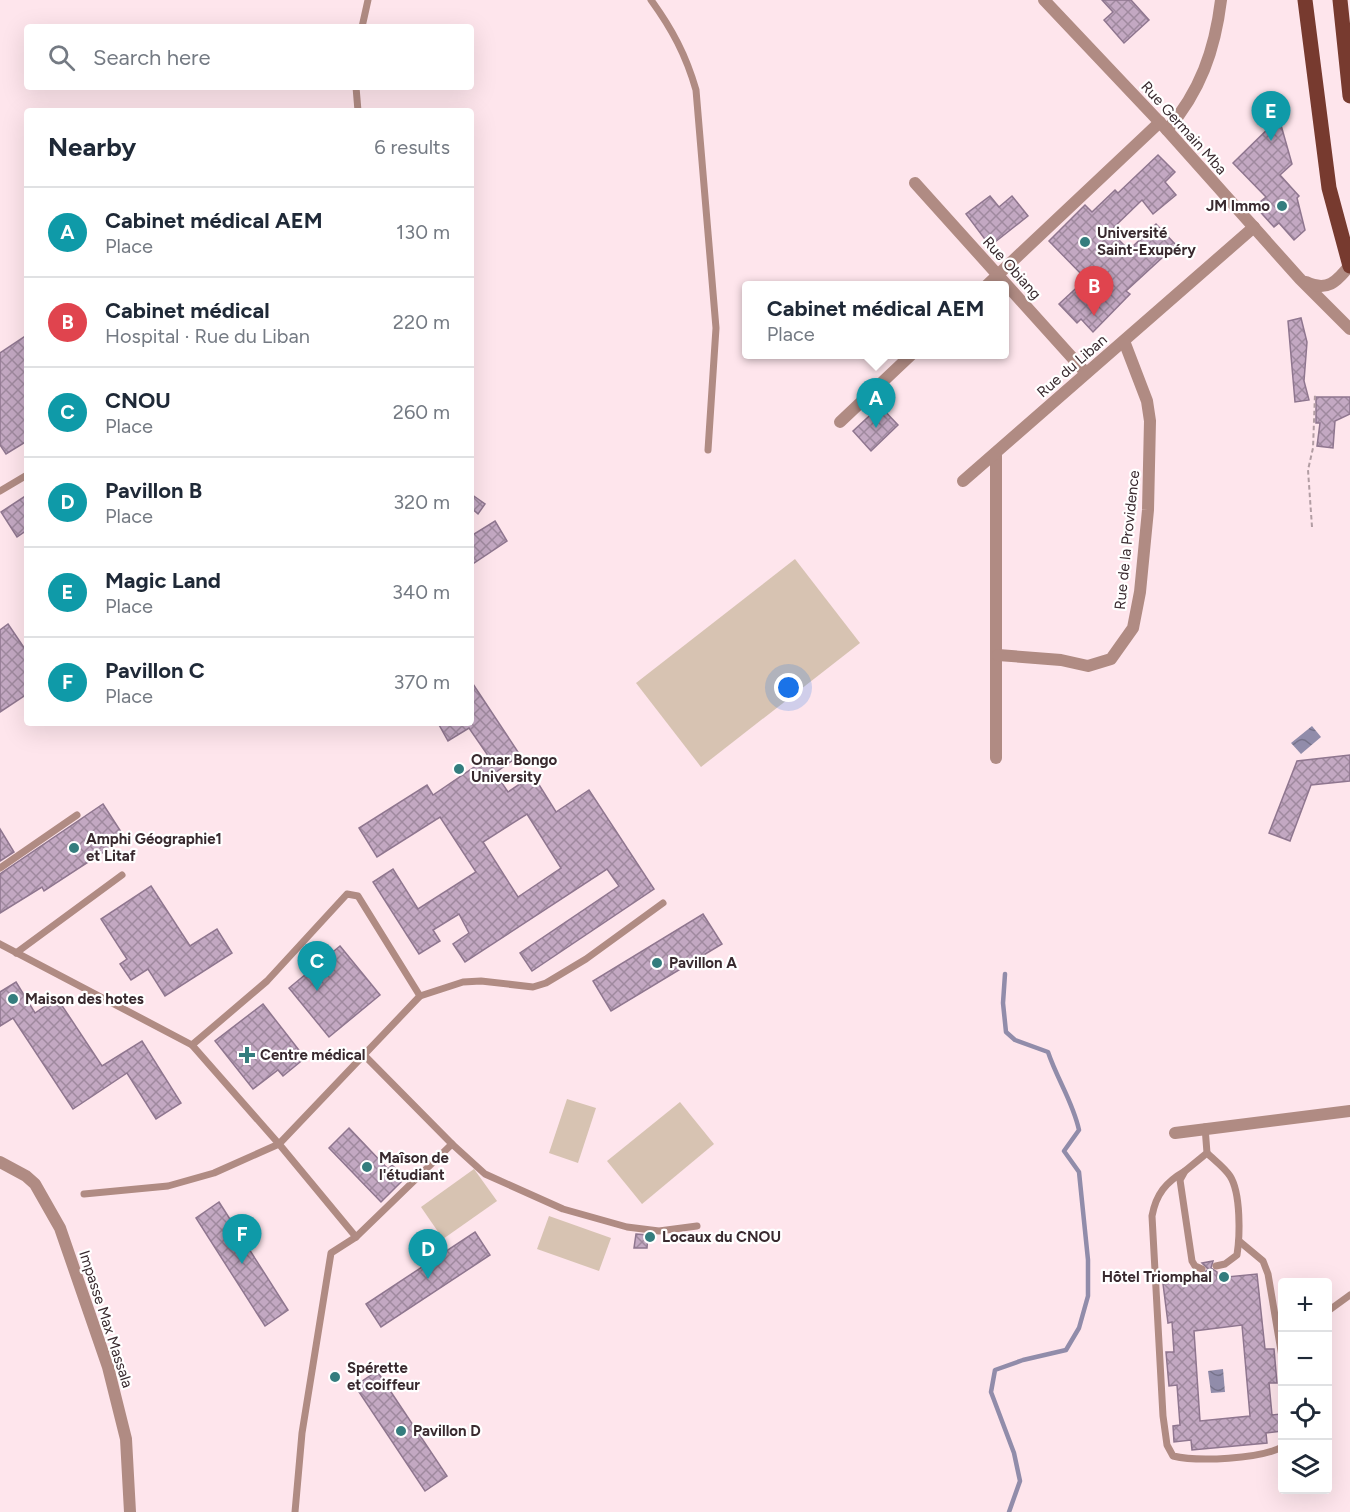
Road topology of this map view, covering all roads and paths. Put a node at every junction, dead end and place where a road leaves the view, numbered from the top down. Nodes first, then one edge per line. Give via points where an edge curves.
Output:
1 (368, 0) edge
2 (651, 0) edge
3 (1044, 0) edge
4 (1221, 0) edge
5 (1305, 0) edge
6 (1340, 0) edge
7 (363, 24) edge
8 (356, 90) edge
9 (1350, 96) edge
10 (358, 108) edge
11 (1163, 126) junction
12 (915, 183) dead end
13 (1254, 227) junction
14 (1350, 266) edge
15 (997, 275) junction
16 (1300, 279) junction
17 (990, 281) edge
18 (1002, 281) edge
19 (1009, 288) edge
20 (1350, 329) edge
21 (1124, 341) junction
22 (907, 359) edge
23 (1086, 373) junction
24 (1315, 394) dead end
25 (840, 422) dead end
26 (708, 450) dead end
27 (996, 453) junction
28 (24, 477) edge
29 (963, 481) dead end
30 (0, 491) edge
31 (1312, 527) dead end
32 (998, 655) junction
33 (996, 758) dead end
34 (77, 815) dead end
35 (0, 868) edge
36 (122, 875) dead end
37 (663, 903) dead end
38 (0, 944) edge
39 (16, 953) junction
40 (420, 996) junction
41 (192, 1045) junction
42 (364, 1055) junction
43 (1350, 1111) edge
44 (1205, 1127) junction
45 (1175, 1132) dead end
46 (279, 1144) junction
47 (452, 1144) junction
48 (1207, 1153) junction
49 (0, 1161) edge
50 (1185, 1171) junction
51 (84, 1194) dead end
52 (696, 1226) dead end
53 (356, 1236) junction
54 (1239, 1241) junction
55 (1216, 1266) dead end
56 (1202, 1269) dead end
57 (1350, 1295) edge
58 (1332, 1308) edge
59 (1278, 1332) edge
60 (1278, 1449) edge
61 (130, 1512) edge
62 (295, 1512) edge

1 - 7 lane
2 - 26 lane via 686,55 696,90 716,328
3 - 11 street, Rue Germain Mba
4 - 11 street via 1210,59 1190,99
5 - 14 main road via 1329,189
6 - 9 main road
8 - 10 lane
11 - 13 street, Rue Germain Mba
11 - 15 street
12 - 15 street, Rue Obiang
13 - 16 street, Rue Germain Mba
13 - 21 street, Rue du Liban
14 - 16 street via 1330,286 1316,286
15 - 17 street
15 - 18 street, Rue Obiang
16 - 20 street, Rue Germain Mba
19 - 23 street, Rue Obiang
21 - 23 street, Rue du Liban
21 - 32 street, Rue de la Providence via 1147,401 1150,421 1148,510 1133,628 1111,659 1088,666
22 - 25 street
23 - 27 street, Rue du Liban
24 - 31 path via 1308,470
27 - 29 street, Rue du Liban
27 - 32 street
28 - 30 lane
32 - 33 street
34 - 35 lane
36 - 39 lane
37 - 40 lane via 546,983 533,987 463,982
38 - 39 lane
39 - 41 lane
40 - 41 lane via 358,896 347,894 267,981
40 - 42 lane
41 - 46 lane
42 - 46 lane
42 - 47 lane
43 - 44 street
44 - 45 street
44 - 48 lane
46 - 51 lane via 214,1173 168,1186
46 - 53 lane
47 - 52 lane via 485,1174 576,1214 644,1231
47 - 53 lane
48 - 50 lane
48 - 54 lane via 1231,1177 1236,1192
49 - 61 street, Impasse Max Massala via 35,1184 60,1228 108,1367 126,1439
50 - 56 lane via 1180,1180 1192,1261
50 - 60 lane via 1171,1179 1156,1198 1152,1216 1167,1445 1173,1456 1188,1460 1269,1453
53 - 62 lane via 332,1253 302,1433
54 - 55 lane via 1237,1255
54 - 59 lane via 1263,1261 1269,1274
57 - 58 lane

